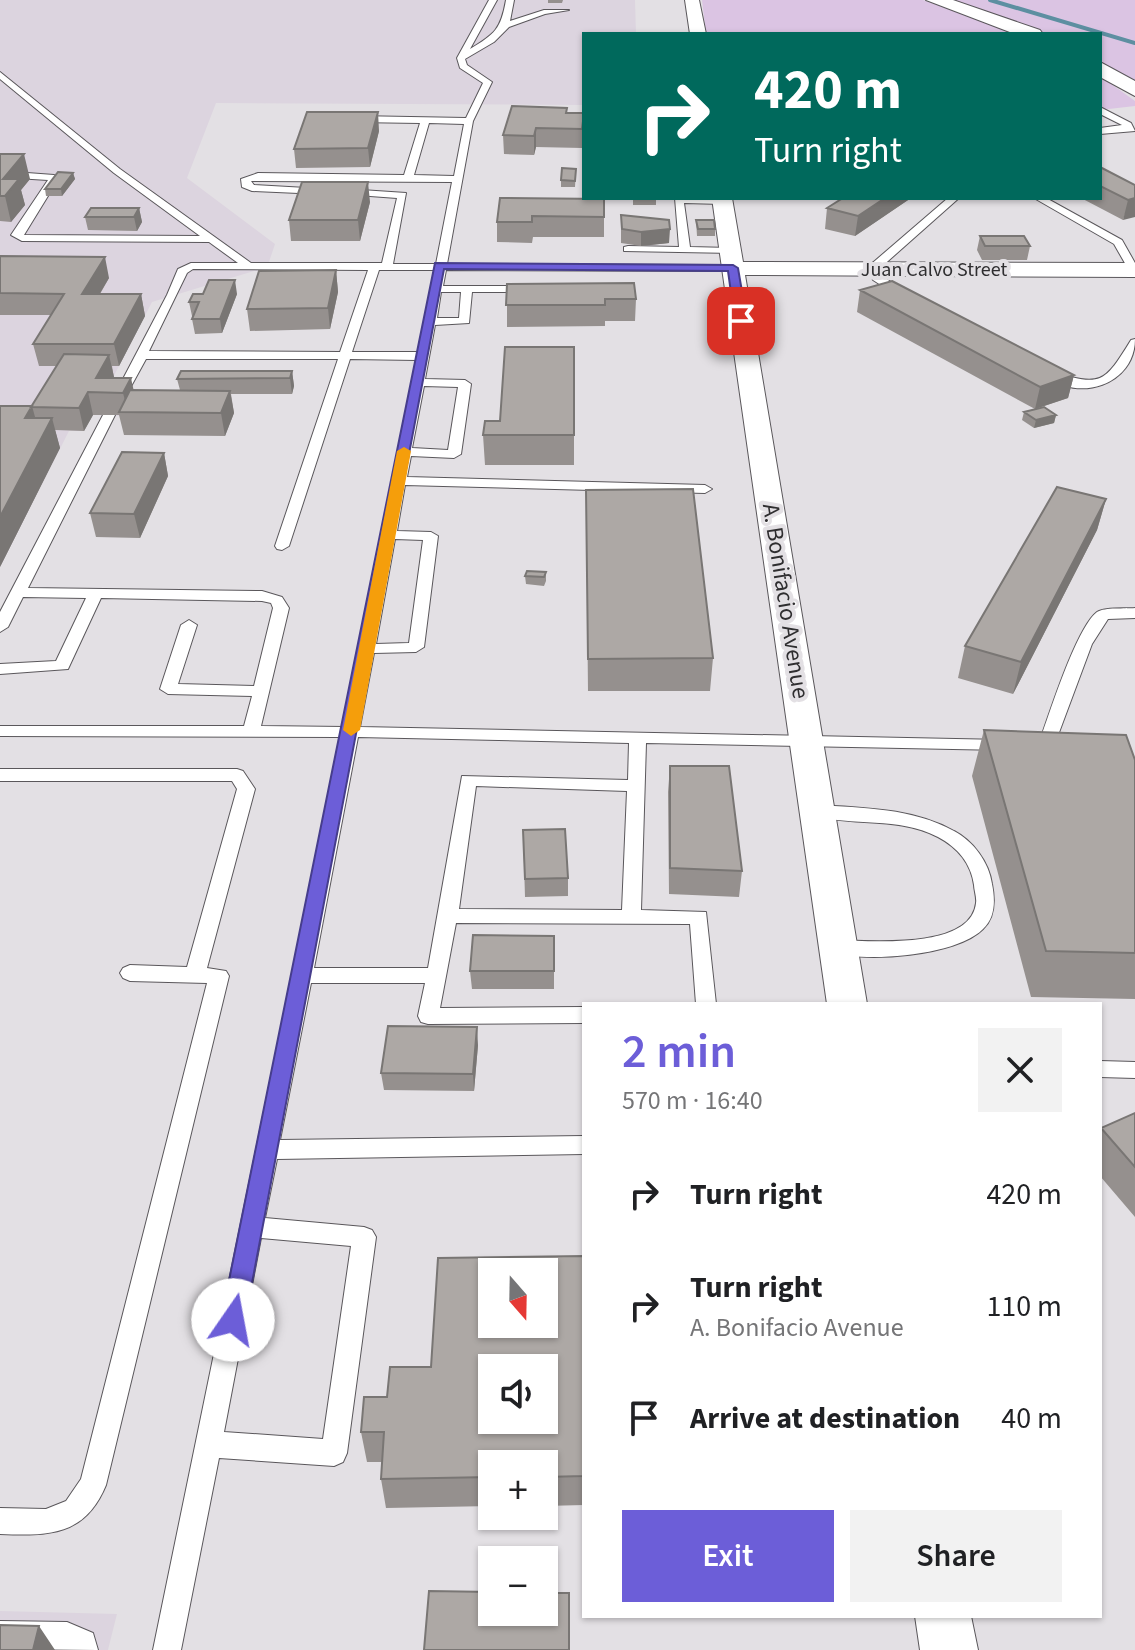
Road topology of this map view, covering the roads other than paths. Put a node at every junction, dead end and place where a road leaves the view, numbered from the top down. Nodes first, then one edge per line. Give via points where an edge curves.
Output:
1 (692, 0) edge
2 (935, 0) edge
3 (493, 2) edge
4 (509, 2) edge
5 (565, 10) dead end
6 (506, 25) junction
7 (698, 32) edge
8 (1027, 32) edge
9 (461, 58) junction
10 (1102, 69) edge
11 (0, 75) edge
12 (1135, 90) edge
13 (1102, 111) edge
14 (340, 119) edge
15 (425, 120) junction
16 (469, 121) junction
17 (1135, 129) edge
18 (1102, 131) edge
19 (1120, 131) junction
20 (1129, 144) dead end
21 (0, 174) edge
22 (408, 178) junction
23 (459, 179) junction
24 (679, 200) edge
25 (722, 200) edge
26 (952, 200) edge
27 (1043, 200) edge
28 (212, 239) junction
29 (628, 249) dead end
30 (685, 250) junction
31 (732, 259) junction
32 (246, 264) junction
33 (381, 265) junction
34 (439, 265) junction
35 (873, 268) junction
36 (1135, 271) edge
37 (435, 289) junction
38 (467, 289) junction
39 (539, 289) edge
40 (915, 301) edge
41 (428, 322) junction
42 (1135, 343) edge
43 (143, 355) junction
44 (348, 355) junction
45 (422, 356) junction
46 (1038, 368) edge
47 (417, 382) junction
48 (118, 400) edge
49 (109, 415) edge
50 (404, 452) junction
51 (398, 481) junction
52 (705, 489) dead end
53 (388, 535) junction
54 (282, 546) dead end
55 (17, 592) junction
56 (95, 594) junction
57 (1135, 613) edge
58 (189, 625) dead end
59 (0, 627) edge
60 (366, 649) junction
61 (0, 669) edge
62 (261, 691) junction
63 (0, 731) edge
64 (251, 732) junction
65 (351, 732) junction
66 (638, 737) junction
67 (808, 741) junction
68 (0, 775) edge
69 (636, 786) junction
70 (817, 811) junction
71 (448, 916) junction
72 (631, 917) junction
73 (837, 947) junction
74 (130, 973) dead end
75 (195, 975) junction
76 (302, 975) junction
77 (437, 976) junction
78 (706, 1002) edge
79 (847, 1002) edge
80 (582, 1015) edge
81 (1102, 1069) edge
82 (1135, 1070) edge
83 (582, 1145) edge
84 (267, 1150) junction
85 (252, 1227) junction
86 (208, 1444) junction
87 (0, 1521) edge
88 (943, 1618) edge
89 (0, 1635) edge
90 (84, 1650) edge
91 (167, 1650) edge
92 (949, 1650) edge

1 - 7 street
2 - 8 main road
3 - 4 lane
3 - 9 lane
4 - 6 lane
5 - 6 lane
6 - 9 lane
9 - 16 lane via 463,66 488,82
10 - 12 main road
11 - 28 lane via 117,171
13 - 19 lane via 1128,125
14 - 15 lane
15 - 16 lane
15 - 22 lane
16 - 23 lane
17 - 19 lane
18 - 19 lane
19 - 20 lane
21 - 28 lane via 54,178 16,235 22,238
22 - 23 lane
22 - 33 lane via 246,179 245,185 252,188 402,194
23 - 34 lane
24 - 30 lane
25 - 31 street, A. Bonifacio Avenue
26 - 35 lane
27 - 36 lane via 1118,242
28 - 32 lane
29 - 30 lane
30 - 31 lane
31 - 34 lane via 556,272
31 - 35 street, Juan Calvo Street
31 - 67 street, A. Bonifacio Avenue
32 - 33 lane
32 - 43 lane via 182,271
33 - 34 lane
33 - 44 lane
34 - 37 lane
35 - 36 street, Juan Calvo Street
35 - 40 lane via 887,286
37 - 38 lane
37 - 41 lane
38 - 39 lane
38 - 41 lane via 465,321
41 - 45 lane
42 - 46 lane via 1114,376 1102,380 1066,383
43 - 44 lane
43 - 48 lane
44 - 45 lane
44 - 54 lane
45 - 47 lane
47 - 50 lane
47 - 50 lane via 465,384 454,454
49 - 55 lane
50 - 51 lane
51 - 52 lane
51 - 53 lane
53 - 60 lane
53 - 60 lane via 431,536 416,647
55 - 56 lane
55 - 59 lane
56 - 61 lane via 62,666
56 - 62 lane via 277,600 281,608
57 - 67 lane via 1103,615 1084,644 1052,746
58 - 62 lane via 168,689
60 - 65 lane
62 - 64 lane
63 - 64 lane
64 - 65 lane
65 - 66 lane
65 - 76 lane
66 - 67 lane
66 - 69 lane
67 - 70 street, A. Bonifacio Avenue
68 - 75 lane via 237,775 244,781
69 - 71 lane via 468,780
69 - 72 lane
70 - 73 street, A. Bonifacio Avenue
70 - 73 lane via 878,816 937,829 960,841 978,864 985,885 986,908 978,926 957,938 910,948
71 - 72 lane
71 - 77 lane
72 - 78 lane via 699,917
73 - 79 street, A. Bonifacio Avenue
74 - 75 lane
75 - 87 lane via 219,976 93,1485 75,1511 46,1522
76 - 77 lane
76 - 84 lane
77 - 80 lane via 428,1016
81 - 82 lane
83 - 84 lane
84 - 85 lane
85 - 86 lane
85 - 86 lane via 364,1237 334,1453
86 - 91 lane
88 - 92 street
89 - 90 lane via 67,1636 83,1643

